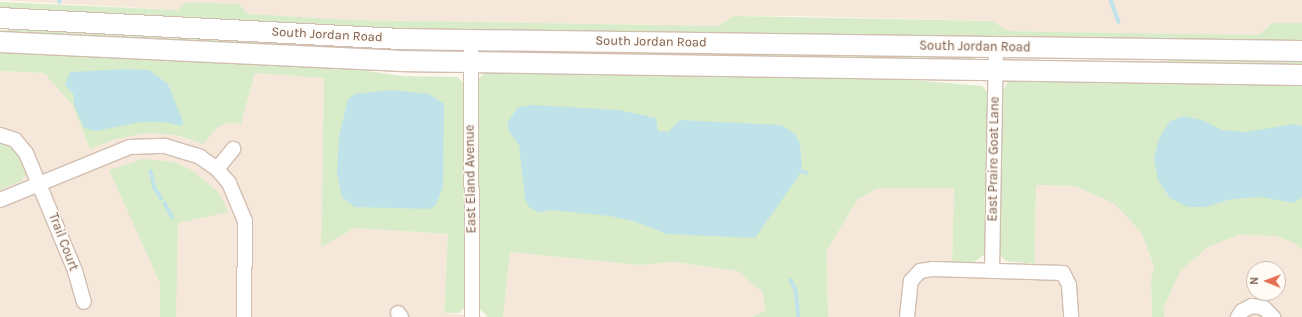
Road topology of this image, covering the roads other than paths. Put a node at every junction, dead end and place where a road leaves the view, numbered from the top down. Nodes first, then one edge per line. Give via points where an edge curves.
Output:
1 (0, 18) edge
2 (471, 40) junction
3 (0, 42) edge
4 (996, 47) junction
5 (1302, 51) edge
6 (471, 63) junction
7 (995, 70) junction
8 (1302, 75) edge
9 (0, 135) edge
10 (233, 149) dead end
11 (217, 170) junction
12 (40, 184) junction
13 (0, 200) edge
14 (992, 271) junction
15 (84, 302) dead end
16 (244, 317) edge
17 (472, 317) edge
18 (907, 317) edge
19 (1071, 317) edge
20 (1238, 317) edge
21 (1273, 317) edge

1 - 2 main road, South Jordan Road via 362,37
2 - 4 main road, South Jordan Road
2 - 6 street, East Eland Avenue
3 - 6 main road, South Jordan Road
4 - 5 main road, South Jordan Road
4 - 7 street, East Praire Goat Lane
6 - 7 main road, South Jordan Road
6 - 17 street, East Eland Avenue
7 - 8 main road, South Jordan Road
7 - 14 street, East Praire Goat Lane
9 - 12 street, Trail Court via 15,140 22,147
10 - 11 street
11 - 12 street via 200,157 182,150 148,145 113,153
11 - 16 street via 234,192 245,221
12 - 13 street
12 - 15 street, Trail Court
14 - 18 street via 910,272
14 - 19 street via 1069,273
20 - 21 street via 1242,311 1252,306 1264,308

